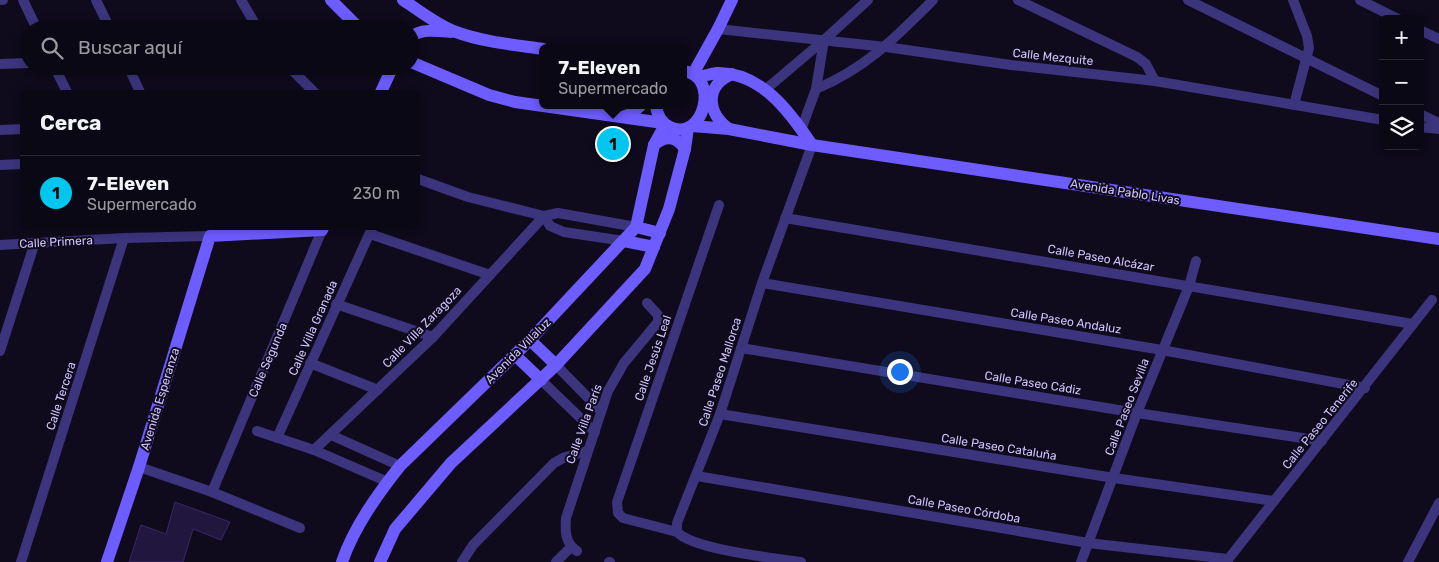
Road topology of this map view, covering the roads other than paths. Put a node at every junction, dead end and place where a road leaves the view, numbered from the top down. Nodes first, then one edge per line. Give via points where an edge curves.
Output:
1 (24, 0) edge
2 (96, 0) edge
3 (241, 0) edge
4 (331, 0) edge
5 (403, 0) edge
6 (732, 0) edge
7 (868, 0) edge
8 (933, 0) edge
9 (1018, 0) edge
10 (1188, 0) edge
11 (1293, 0) edge
12 (1360, 0) edge
13 (1390, 15) edge
14 (33, 20) edge
15 (106, 20) edge
16 (253, 20) edge
17 (351, 20) edge
18 (718, 29) junction
19 (456, 32) junction
20 (1424, 32) edge
21 (420, 33) edge
22 (1439, 39) edge
23 (824, 40) junction
24 (886, 47) junction
25 (539, 48) edge
26 (1307, 58) junction
27 (20, 63) edge
28 (0, 64) edge
29 (420, 66) edge
30 (691, 74) edge
31 (732, 74) junction
32 (58, 75) edge
33 (132, 75) edge
34 (297, 75) edge
35 (389, 75) edge
36 (1156, 81) junction
37 (816, 89) junction
38 (66, 90) edge
39 (139, 90) edge
40 (312, 90) edge
41 (382, 90) edge
42 (765, 90) junction
43 (1379, 94) edge
44 (539, 105) edge
45 (1294, 105) junction
46 (564, 109) edge
47 (637, 109) edge
48 (657, 109) edge
49 (1424, 116) edge
50 (619, 117) junction
51 (1379, 119) edge
52 (664, 124) junction
53 (1439, 124) edge
54 (690, 127) junction
55 (1424, 127) edge
56 (20, 129) edge
57 (729, 129) junction
58 (1439, 129) edge
59 (0, 130) edge
60 (802, 130) junction
61 (654, 145) junction
62 (812, 145) junction
63 (685, 149) junction
64 (20, 164) edge
65 (0, 166) edge
66 (420, 180) edge
67 (719, 205) dead end
68 (544, 216) junction
69 (785, 218) junction
70 (636, 227) junction
71 (306, 230) edge
72 (322, 230) edge
73 (371, 231) edge
74 (660, 233) junction
75 (210, 236) junction
76 (124, 238) junction
77 (1439, 239) edge
78 (624, 240) junction
79 (35, 242) junction
80 (0, 245) edge
81 (654, 247) junction
82 (1196, 261) dead end
83 (490, 275) junction
84 (762, 283) junction
85 (1189, 286) junction
86 (1432, 300) dead end
87 (336, 304) junction
88 (647, 304) dead end
89 (1413, 324) junction
90 (433, 336) junction
91 (530, 340) junction
92 (741, 348) junction
93 (1162, 350) junction
94 (0, 351) edge
95 (515, 355) junction
96 (310, 363) junction
97 (556, 365) junction
98 (541, 380) junction
99 (1364, 388) junction
100 (378, 390) junction
101 (600, 410) junction
102 (1138, 413) junction
103 (720, 414) junction
104 (257, 431) dead end
105 (594, 432) junction
106 (331, 435) junction
107 (277, 438) junction
108 (1322, 441) junction
109 (314, 450) junction
110 (586, 451) junction
111 (139, 466) junction
112 (400, 466) junction
113 (697, 476) junction
114 (1114, 478) junction
115 (388, 482) junction
116 (212, 492) junction
117 (1274, 501) junction
118 (1439, 503) edge
119 (300, 528) dead end
120 (677, 532) junction
121 (1088, 542) junction
122 (1227, 561) edge
123 (1411, 561) edge
124 (21, 562) edge
125 (106, 562) edge
126 (342, 562) edge
127 (380, 562) edge
128 (462, 562) edge
129 (556, 562) edge
130 (801, 562) edge
131 (1081, 562) edge

1 - 14 street
2 - 15 street
3 - 16 street
4 - 17 street
5 - 19 street
6 - 18 street
7 - 23 street
8 - 24 street
9 - 36 street via 1137,57 1146,64
10 - 26 street
11 - 26 street via 1307,36
12 - 13 street
18 - 23 street, Calle Mezquite
18 - 30 street
19 - 21 street
19 - 25 street
20 - 22 street
23 - 24 street, Calle Mezquite
23 - 37 street
23 - 42 street
24 - 36 street, Calle Mezquite
24 - 37 street via 857,68
26 - 43 street
26 - 45 street
27 - 28 street
29 - 44 street via 489,95
30 - 31 street
30 - 54 street via 701,82 705,93 700,117
31 - 42 street via 752,80
31 - 57 street via 714,87 712,103 718,120
32 - 38 street
33 - 39 street
34 - 40 street
35 - 41 street
36 - 45 street, Calle Mezquite
37 - 60 street
42 - 60 street
45 - 51 street, Calle Mezquite
46 - 50 street
47 - 50 street
48 - 52 street
49 - 53 street
50 - 52 street
52 - 54 street, Avenida Pablo Livas via 680,130
52 - 61 street
54 - 57 street, Avenida Pablo Livas
54 - 63 street
55 - 58 street
56 - 59 street
57 - 62 street, Avenida Pablo Livas
60 - 62 street
61 - 63 street via 668,138 681,143
61 - 70 street
62 - 69 street, Calle Paseo Mallorca
62 - 77 street, Avenida Pablo Livas
63 - 74 street via 670,209
64 - 65 street
66 - 68 street via 468,197
67 - 120 street, Calle Jesús Leal via 617,502 618,513 623,518
68 - 70 street via 558,212
68 - 78 street via 550,226 564,232
68 - 83 street, Calle Villa Zaragoza
69 - 84 street, Calle Paseo Mallorca
69 - 85 street, Calle Paseo Alcázar
70 - 74 street
70 - 78 street, Avenida Villaluz
71 - 75 street, Calle Primera
72 - 116 street, Calle Segunda
73 - 83 street
73 - 87 street, Calle Villa Granada
74 - 81 street
75 - 76 street, Calle Primera
75 - 111 street, Avenida Esperanza
76 - 79 street, Calle Primera
76 - 124 street, Calle Tercera
78 - 81 street
78 - 91 street, Avenida Villaluz
79 - 80 street, Calle Primera
79 - 94 street
81 - 97 street via 645,269
82 - 85 street, Calle Paseo Sevilla
83 - 90 street, Calle Villa Zaragoza
84 - 92 street, Calle Paseo Mallorca
84 - 93 street, Calle Paseo Andaluz
85 - 89 street, Calle Paseo Alcázar
85 - 93 street, Calle Paseo Sevilla
86 - 89 street, Calle Paseo Tenerife
87 - 90 street
87 - 96 street, Calle Villa Granada
88 - 101 street, Calle Villa París via 658,315 658,322 616,375
89 - 99 street, Calle Paseo Tenerife
90 - 100 street, Calle Villa Zaragoza
91 - 95 street, Avenida Villaluz
91 - 97 street
92 - 102 street, Calle Paseo Cádiz
92 - 103 street, Calle Paseo Mallorca
93 - 99 street, Calle Paseo Andaluz
93 - 102 street, Calle Paseo Sevilla
95 - 98 street
95 - 112 street, Avenida Villaluz
96 - 100 street
96 - 107 street, Calle Villa Granada
97 - 98 street
97 - 101 street
98 - 105 street
98 - 127 street via 452,463 394,529
99 - 108 street, Calle Paseo Tenerife
100 - 106 street, Calle Villa Zaragoza
101 - 105 street, Calle Villa París
102 - 108 street, Calle Paseo Cádiz
102 - 114 street, Calle Paseo Sevilla
103 - 113 street, Calle Paseo Mallorca
103 - 114 street, Calle Paseo Cataluña
104 - 107 street
105 - 110 street, Calle Villa París
106 - 109 street, Calle Villa Zaragoza
106 - 112 street
107 - 109 street
108 - 117 street, Calle Paseo Tenerife
109 - 115 street
110 - 128 street via 554,463 473,545
110 - 129 street, Calle Villa París via 566,518 565,533 574,549
111 - 116 street
111 - 125 street, Avenida Esperanza
112 - 115 street, Avenida Villaluz
113 - 120 street, Calle Paseo Mallorca via 677,522
113 - 121 street, Calle Paseo Córdoba
114 - 117 street, Calle Paseo Cataluña
114 - 121 street, Calle Paseo Sevilla
115 - 126 street, Avenida Villaluz via 358,525
116 - 119 street
117 - 122 street, Calle Paseo Tenerife
118 - 123 street
120 - 130 street via 710,547
121 - 122 street, Calle Paseo Córdoba
121 - 131 street, Calle Paseo Sevilla

